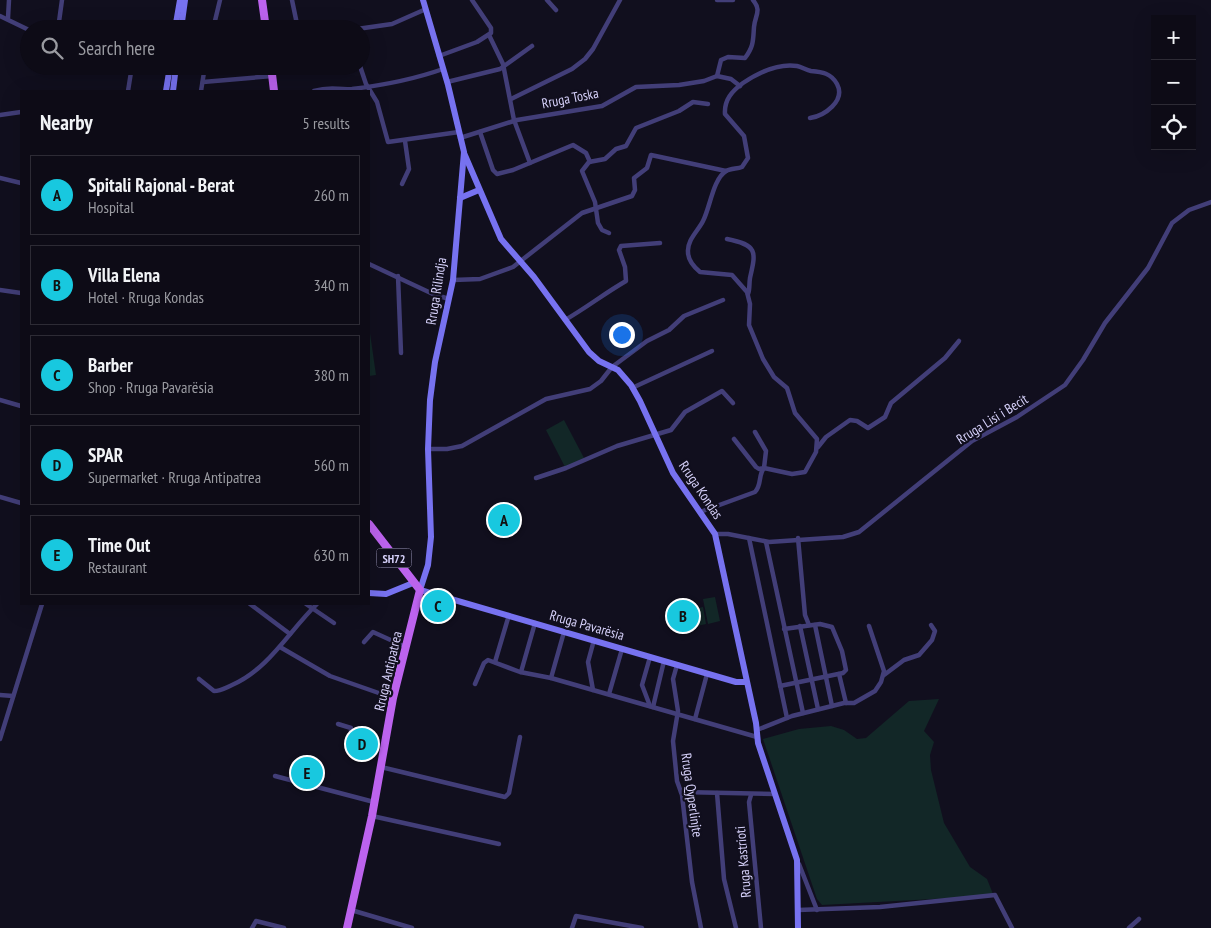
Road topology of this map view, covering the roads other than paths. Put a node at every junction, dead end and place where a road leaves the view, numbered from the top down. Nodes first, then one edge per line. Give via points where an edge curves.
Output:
1 (8, 0) edge
2 (62, 0) edge
3 (180, 0) edge
4 (185, 0) edge
5 (220, 0) edge
6 (262, 0) edge
7 (292, 0) edge
8 (423, 0) edge
9 (472, 0) edge
10 (547, 0) edge
11 (620, 0) edge
12 (717, 0) edge
13 (733, 0) edge
14 (753, 0) edge
15 (426, 10) junction
16 (556, 10) dead end
17 (0, 16) edge
18 (8, 18) junction
19 (59, 20) edge
20 (177, 20) edge
21 (183, 20) edge
22 (215, 20) edge
23 (265, 20) edge
24 (296, 20) edge
25 (20, 25) edge
26 (370, 27) edge
27 (489, 34) junction
28 (532, 46) dead end
29 (440, 56) junction
30 (503, 67) junction
31 (443, 69) junction
32 (131, 75) edge
33 (169, 75) edge
34 (175, 75) edge
35 (204, 75) edge
36 (363, 75) edge
37 (272, 76) joint
38 (717, 76) junction
39 (203, 82) junction
40 (447, 82) junction
41 (740, 86) junction
42 (368, 87) junction
43 (128, 90) edge
44 (166, 90) edge
45 (173, 90) edge
46 (201, 90) edge
47 (274, 90) edge
48 (318, 90) edge
49 (370, 90) edge
50 (370, 90) edge
51 (511, 99) junction
52 (708, 104) dead end
53 (20, 112) edge
54 (0, 115) edge
55 (810, 118) dead end
56 (514, 120) junction
57 (480, 132) junction
58 (459, 135) junction
59 (405, 141) junction
60 (464, 152) junction
61 (590, 162) junction
62 (530, 164) junction
63 (726, 172) junction
64 (0, 178) edge
65 (20, 182) edge
66 (402, 184) dead end
67 (479, 190) junction
68 (460, 198) junction
69 (1211, 202) edge
70 (596, 209) junction
71 (609, 232) dead end
72 (727, 239) dead end
73 (660, 243) dead end
74 (520, 261) junction
75 (370, 264) edge
76 (398, 276) junction
77 (453, 280) junction
78 (0, 290) edge
79 (20, 293) edge
80 (748, 294) junction
81 (449, 299) junction
82 (723, 300) dead end
83 (565, 320) junction
84 (959, 341) dead end
85 (712, 351) dead end
86 (401, 353) dead end
87 (612, 367) junction
88 (632, 388) junction
89 (0, 400) edge
90 (733, 403) dead end
91 (20, 406) edge
92 (755, 432) dead end
93 (655, 433) junction
94 (734, 439) dead end
95 (817, 448) junction
96 (428, 449) junction
97 (764, 468) junction
98 (536, 478) dead end
99 (0, 497) edge
100 (20, 503) edge
101 (700, 512) junction
102 (370, 525) edge
103 (715, 534) junction
104 (749, 538) junction
105 (798, 538) junction
106 (766, 542) junction
107 (413, 583) junction
108 (420, 590) junction
109 (370, 593) edge
110 (42, 605) edge
111 (251, 605) edge
112 (307, 605) edge
113 (316, 605) edge
114 (312, 609) junction
115 (509, 615) junction
116 (334, 623) dead end
117 (535, 623) junction
118 (808, 625) junction
119 (815, 625) junction
120 (931, 625) dead end
121 (800, 626) junction
122 (869, 626) dead end
123 (784, 629) junction
124 (564, 632) junction
125 (290, 634) junction
126 (594, 640) junction
127 (364, 642) dead end
128 (280, 647) junction
129 (406, 647) junction
130 (622, 648) junction
131 (650, 657) junction
132 (664, 661) junction
133 (494, 662) junction
134 (677, 665) junction
135 (521, 672) junction
136 (707, 674) junction
137 (839, 674) junction
138 (884, 675) junction
139 (824, 676) junction
140 (551, 678) junction
141 (200, 679) dead end
142 (811, 679) junction
143 (746, 682) junction
144 (796, 682) junction
145 (475, 684) dead end
146 (780, 686) junction
147 (593, 690) junction
148 (609, 694) junction
149 (0, 695) edge
150 (12, 696) junction
151 (393, 698) junction
152 (846, 703) junction
153 (652, 706) junction
154 (832, 706) junction
155 (818, 709) junction
156 (802, 713) junction
157 (677, 714) junction
158 (786, 718) junction
159 (695, 719) junction
160 (338, 724) dead end
161 (351, 734) dead end
162 (757, 734) junction
163 (520, 737) dead end
164 (0, 739) edge
165 (381, 767) junction
166 (275, 776) dead end
167 (681, 792) junction
168 (717, 793) junction
169 (775, 794) junction
170 (751, 795) junction
171 (374, 802) junction
172 (372, 816) junction
173 (499, 844) dead end
174 (797, 860) junction
175 (350, 910) junction
176 (798, 910) junction
177 (817, 910) junction
178 (1140, 919) dead end
179 (252, 928) edge
180 (284, 928) edge
181 (347, 928) edge
182 (412, 928) edge
183 (572, 928) edge
184 (642, 928) edge
185 (701, 928) edge
186 (736, 928) edge
187 (762, 928) edge
188 (798, 928) edge
189 (1012, 928) edge
190 (1129, 928) edge

1 - 18 street
2 - 19 street
3 - 20 street
4 - 21 street
5 - 22 street
6 - 23 main road
7 - 24 street
8 - 15 street, Rruga Rilindja
9 - 27 street via 492,28
10 - 16 street
11 - 51 street via 585,59 572,69
12 - 13 street
14 - 38 street via 758,10 754,41 745,58 721,60
15 - 26 street via 392,24
15 - 29 street, Rruga Rilindja
17 - 18 street
18 - 25 street
27 - 29 street
27 - 30 street
28 - 30 street
29 - 31 street, Rruga Rilindja
30 - 40 street
30 - 51 street
31 - 40 street, Rruga Rilindja
31 - 42 street via 406,82
32 - 43 street
33 - 44 street
34 - 45 street
35 - 39 street
36 - 42 street
37 - 39 street
37 - 47 main road
38 - 41 street via 731,79
38 - 56 street, Rruga Toska via 679,85 636,87 598,107
39 - 46 street
40 - 58 street, Rruga Rilindja
41 - 55 street via 761,73 783,66 824,73 837,85 839,95 830,108
41 - 63 street via 727,98 725,114 744,136 748,158 742,167
42 - 48 street
42 - 49 street
50 - 59 street via 377,102 388,142
51 - 56 street
52 - 61 street via 693,102 679,111 644,123 636,128 626,146
53 - 54 street
56 - 57 street, Rruga Toska
56 - 62 street
57 - 58 street, Rruga Toska
57 - 62 street via 496,174
58 - 59 street, Rruga Toska
58 - 60 street, Rruga Rilindja
59 - 66 street via 409,169
60 - 67 street, Rruga Kondas
60 - 68 street, Rruga Rilindja
61 - 62 street via 586,153 573,145
61 - 70 street via 582,171
63 - 70 street via 651,155 647,168 634,178 634,194
63 - 80 street via 713,190 704,219 689,243 688,255 700,272 732,275
64 - 65 street
67 - 68 street
67 - 74 street, Rruga Kondas via 501,239
68 - 77 street, Rruga Rilindja
69 - 105 street, Rruga Lisi i Becit via 1189,210 1172,223 1148,268 1105,323 1074,373 1059,389 972,441 859,532 843,537
70 - 71 street via 600,228
70 - 74 street via 582,213
72 - 80 street via 744,243 753,252 755,264
73 - 83 street via 621,246 619,250 626,281
74 - 77 street via 513,267 480,279
74 - 83 street, Rruga Kondas
75 - 76 street
76 - 81 street
76 - 86 street
77 - 81 street, Rruga Rilindja
78 - 79 street
80 - 95 street via 749,325 762,359 771,374 787,388 795,412 816,437
81 - 96 street, Rruga Rilindja via 435,362
82 - 87 street via 684,316 669,330 647,341
83 - 87 street, Rruga Kondas via 593,356
84 - 95 street via 945,358 890,404 888,414 882,420 868,428 855,420 847,422
85 - 88 street
87 - 88 street, Rruga Kondas
87 - 96 street via 590,389 546,399 462,446
88 - 93 street, Rruga Kondas
89 - 91 street
90 - 93 street via 722,392 685,412 671,430
92 - 97 street via 766,451
93 - 98 street
93 - 101 street, Rruga Kondas via 673,474
94 - 97 street via 756,467
95 - 97 street via 805,472 792,474
96 - 108 street, Rruga Rilindja via 431,538 428,565
97 - 101 street via 755,492
99 - 100 street
101 - 103 street, Rruga Kondas
102 - 107 main road, SH72
103 - 104 street, Rruga Lisi i Becit
103 - 143 street, Rruga Kondas
104 - 106 street, Rruga Lisi i Becit
104 - 146 street
105 - 106 street, Rruga Lisi i Becit
105 - 118 street
106 - 123 street
107 - 108 main road, SH72
107 - 109 street via 386,594
108 - 115 street, Rruga Pavarësia
108 - 129 main road, Rruga Antipatrea
110 - 150 street
111 - 125 street
112 - 114 street
113 - 114 street
114 - 116 street
114 - 125 street
115 - 117 street, Rruga Pavarësia
115 - 133 street
117 - 124 street, Rruga Pavarësia
117 - 135 street
118 - 119 street
118 - 121 street
119 - 137 street via 829,625 834,630 846,670
119 - 139 street
120 - 138 street via 935,631 927,647
121 - 123 street
121 - 142 street
122 - 138 street
123 - 144 street
124 - 126 street, Rruga Pavarësia
124 - 140 street
125 - 128 street
126 - 130 street, Rruga Pavarësia
126 - 147 street via 588,662
127 - 129 street via 373,632
128 - 141 street via 252,675 220,691 214,691
128 - 151 street via 330,676
129 - 151 main road, Rruga Antipatrea
130 - 131 street, Rruga Pavarësia
130 - 148 street
131 - 132 street, Rruga Pavarësia
131 - 153 street via 642,684
132 - 134 street, Rruga Pavarësia
132 - 153 street
133 - 135 street
133 - 145 street via 486,661
134 - 136 street, Rruga Pavarësia
134 - 157 street, Rruga Qyperlinjte via 673,679
135 - 140 street
136 - 143 street, Rruga Pavarësia
136 - 159 street
137 - 139 street
137 - 152 street
138 - 152 street via 869,696
139 - 142 street
139 - 154 street
140 - 147 street
142 - 144 street
142 - 155 street
143 - 162 street, Rruga Kondas
144 - 146 street
144 - 156 street
146 - 158 street
147 - 148 street
148 - 153 street
149 - 150 street
150 - 164 street
151 - 165 main road, Rruga Antipatrea
152 - 154 street
153 - 157 street
154 - 155 street
155 - 156 street
156 - 158 street
157 - 159 street
157 - 167 street, Rruga Qyperlinjte via 673,741
158 - 162 street
159 - 162 street
160 - 161 street via 351,728
162 - 169 street, Rruga Kondas
163 - 165 street via 509,793 505,797
165 - 171 main road, Rruga Antipatrea
166 - 171 street
167 - 168 street
167 - 185 street, Rruga Qyperlinjte
168 - 170 street
168 - 186 street via 724,879
169 - 170 street
169 - 174 street, Rruga Kondas
170 - 187 street, Rruga Kastrioti via 749,806
171 - 172 main road, Rruga Antipatrea
172 - 173 street
172 - 175 main road, Rruga Antipatrea
174 - 176 street, Rruga Kondas
174 - 177 street
175 - 181 main road, Rruga Antipatrea
175 - 182 street
176 - 177 street
176 - 188 street, Rruga Kondas
177 - 189 street via 994,895
178 - 190 street
179 - 180 street via 256,921
183 - 184 street via 574,917 578,916

